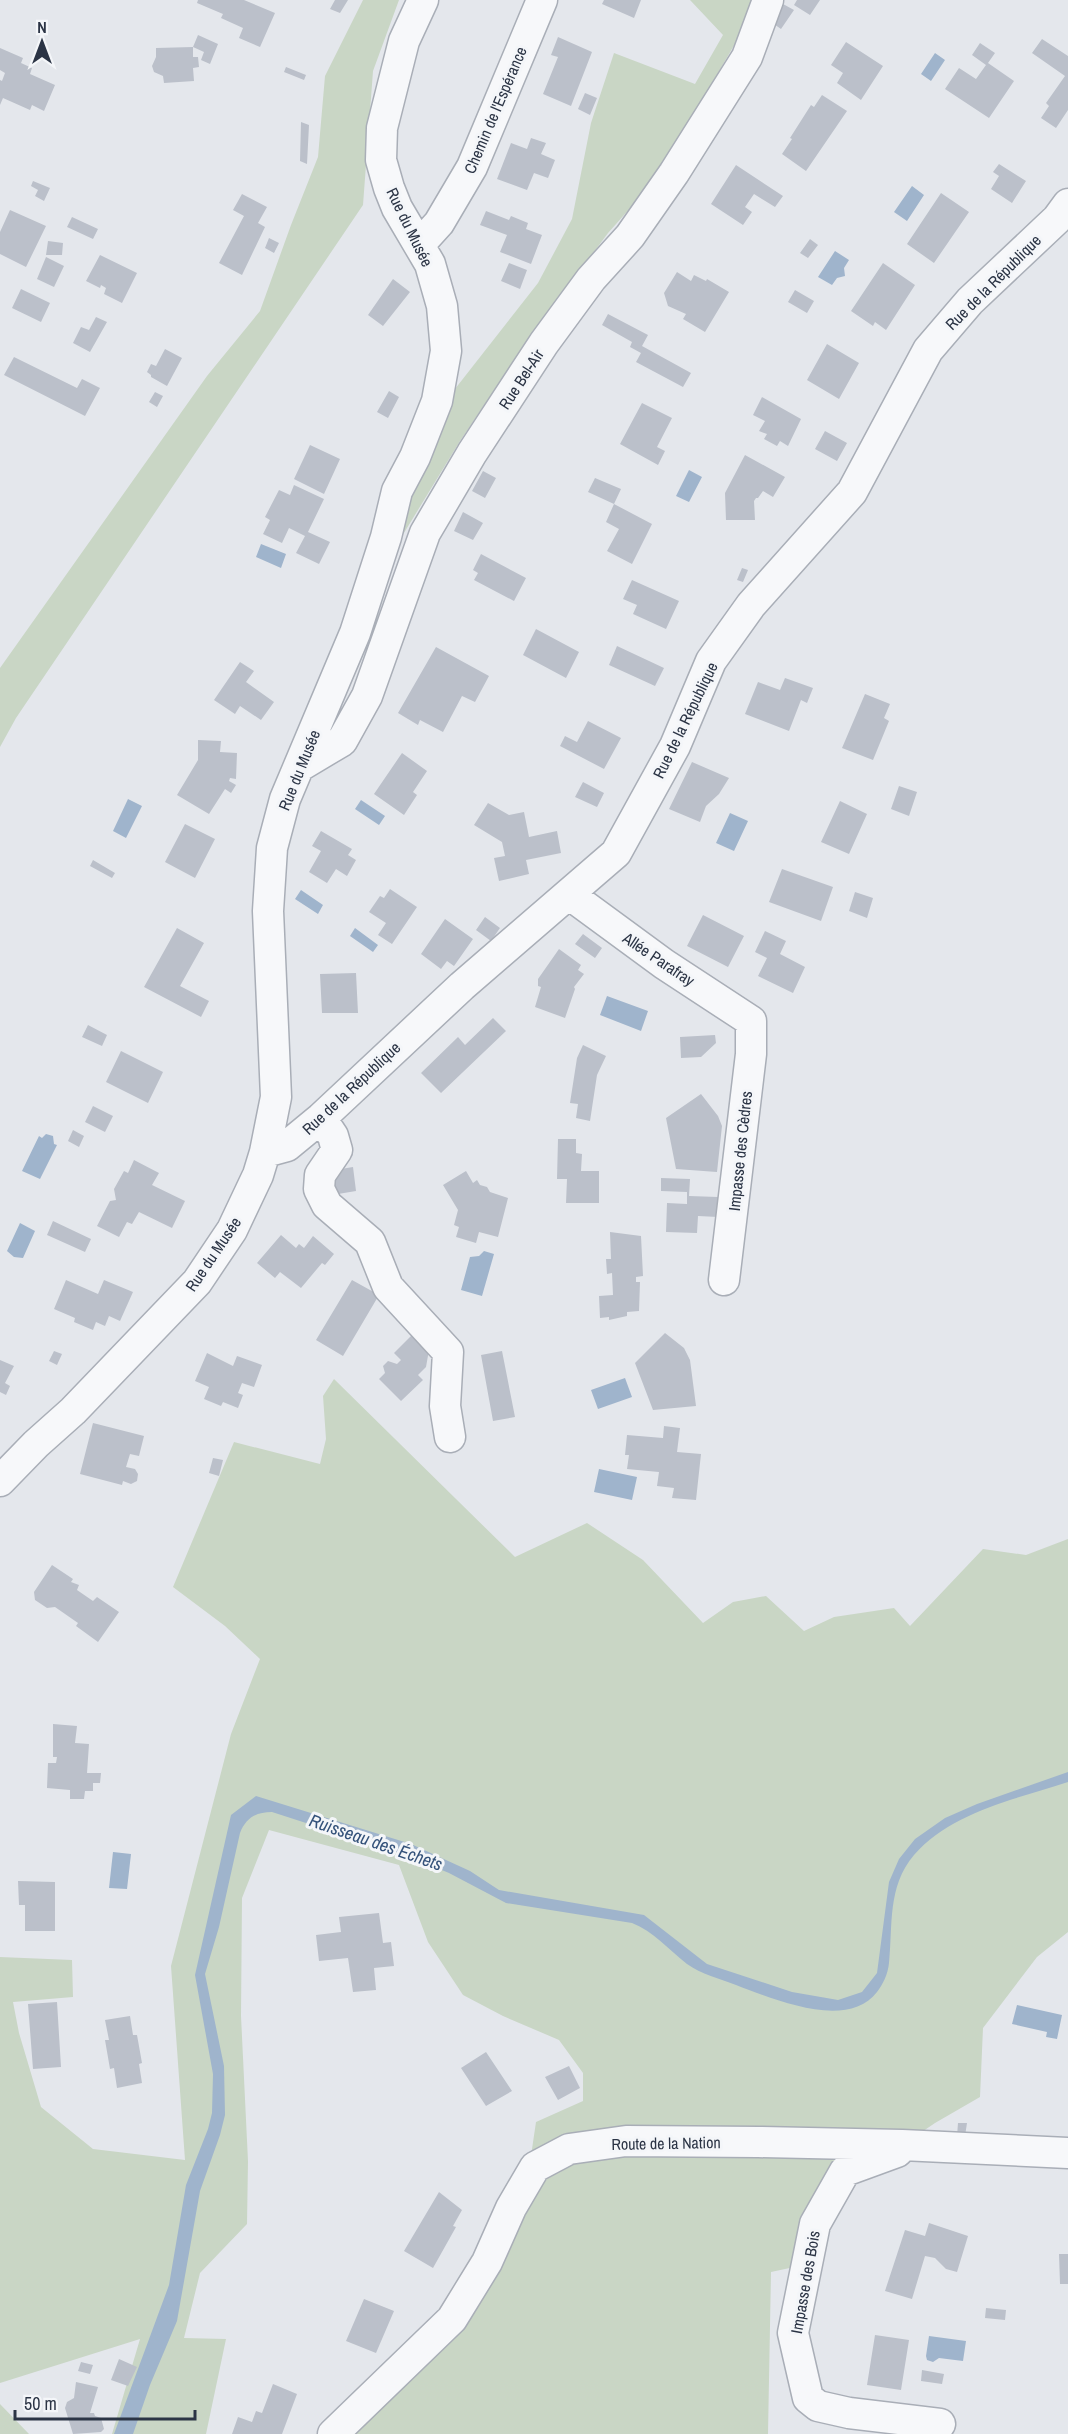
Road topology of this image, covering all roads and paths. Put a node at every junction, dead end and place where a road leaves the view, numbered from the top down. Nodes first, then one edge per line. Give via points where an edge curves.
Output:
1 (423, 0) edge
2 (542, 0) edge
3 (768, 0) edge
4 (1068, 204) edge
5 (419, 245) junction
6 (300, 766) junction
7 (570, 895) junction
8 (751, 1021) joint
9 (321, 1118) junction
10 (265, 1152) junction
11 (724, 1280) dead end
12 (450, 1437) dead end
13 (0, 1481) edge
14 (902, 2145) junction
15 (1068, 2153) edge
16 (940, 2424) dead end
17 (333, 2434) edge

1 - 5 street, Rue du Musée via 404,41 382,128 381,160 389,188
2 - 5 street, Chemin de l'Espérance via 472,167 439,223
3 - 6 street, Rue Bel-Air via 747,57 674,173 630,236 591,279 544,343 425,533 367,696 342,741
4 - 7 street, Rue de la République via 970,301 928,350 852,492 751,605 711,662 675,746 616,853
5 - 6 street, Rue du Musée via 430,264 442,306 446,351 437,401 415,458 397,491 355,633
6 - 10 street, Rue du Musée via 285,799 272,848 268,911 276,1097
7 - 8 street, Allée Parafray
7 - 9 street, Rue de la République via 462,986
8 - 11 street, Impasse des Cèdres via 751,1054
9 - 10 street, Rue de la République via 287,1146
9 - 12 street via 337,1150 320,1174 319,1189 327,1205 370,1242 388,1287 448,1352 445,1406
10 - 13 street, Rue du Musée via 232,1230 197,1282
14 - 15 street, Route de la Nation
14 - 16 street, Impasse des Bois via 897,2152 845,2171 815,2224 793,2333 808,2398 818,2406
14 - 17 street, Route de la Nation via 626,2141 569,2149 535,2167 487,2262 452,2319

